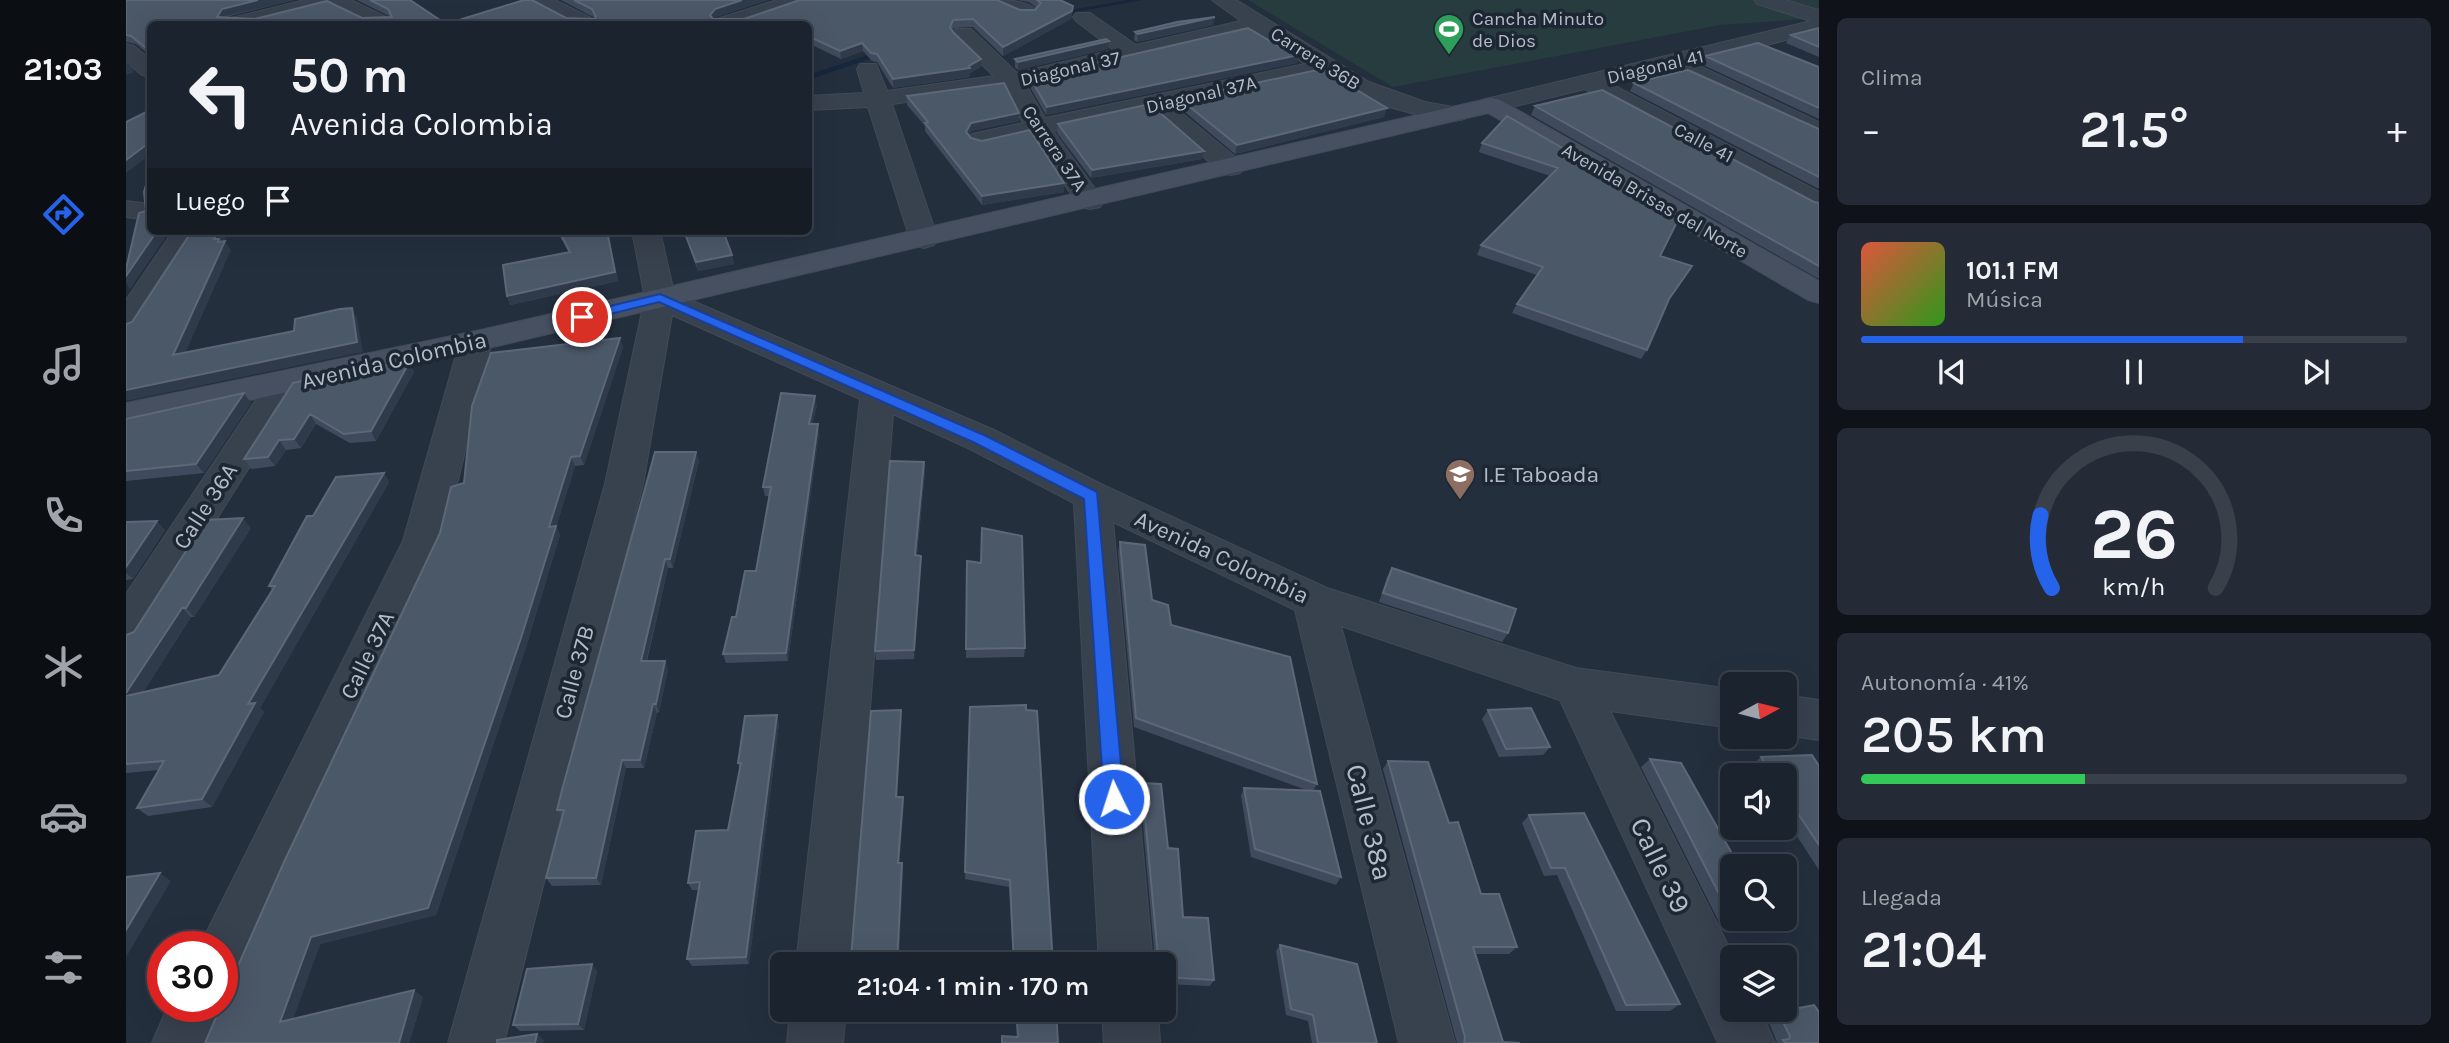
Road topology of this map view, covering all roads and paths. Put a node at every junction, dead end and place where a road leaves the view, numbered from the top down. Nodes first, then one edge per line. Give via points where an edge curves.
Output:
1 (333, 0) edge
2 (540, 0) edge
3 (797, 0) edge
4 (1000, 0) edge
5 (1222, 0) edge
6 (1764, 0) edge
7 (1028, 11) edge
8 (1083, 17) dead end
9 (1819, 17) edge
10 (247, 21) edge
11 (376, 21) edge
12 (580, 21) edge
13 (733, 21) edge
14 (1261, 23) junction
15 (1819, 26) edge
16 (963, 34) dead end
17 (1758, 42) junction
18 (147, 47) edge
19 (126, 52) edge
20 (1794, 58) edge
21 (1673, 62) junction
22 (1142, 63) junction
23 (1322, 66) junction
24 (147, 68) edge
25 (868, 69) dead end
26 (1012, 81) junction
27 (1589, 82) junction
28 (1189, 96) junction
29 (877, 99) junction
30 (812, 103) edge
31 (1157, 104) junction
32 (1491, 105) junction
33 (1455, 114) junction
34 (1039, 129) junction
35 (1819, 131) edge
36 (981, 139) edge
37 (1231, 167) junction
38 (1090, 201) junction
39 (1819, 203) edge
40 (126, 209) edge
41 (147, 212) edge
42 (184, 235) edge
43 (647, 235) edge
44 (924, 239) junction
45 (1819, 294) edge
46 (660, 298) junction
47 (126, 323) edge
48 (476, 341) junction
49 (285, 384) junction
50 (877, 396) junction
51 (126, 415) edge
52 (1092, 496) junction
53 (1313, 600) junction
54 (126, 628) edge
55 (1576, 687) junction
56 (1720, 706) edge
57 (1797, 717) edge
58 (1819, 720) edge
59 (234, 931) edge
60 (824, 952) edge
61 (1125, 952) edge
62 (190, 1022) edge
63 (817, 1022) edge
64 (1131, 1022) edge
65 (180, 1043) edge
66 (476, 1043) edge
67 (815, 1043) edge
68 (1132, 1043) edge
69 (1427, 1043) edge
70 (1747, 1043) edge

1 - 10 street
1 - 11 street
2 - 12 street
3 - 13 street
4 - 7 street
5 - 14 street, Carrera 36B
6 - 9 street
8 - 22 street
14 - 22 street, Diagonal 37
14 - 23 street, Carrera 36B
15 - 17 street, Diagonal 41
16 - 26 street, Carrera 37A
17 - 20 street
17 - 21 street, Diagonal 41
18 - 19 street
19 - 24 street
21 - 27 street, Diagonal 41
21 - 35 street
22 - 26 street, Diagonal 37
22 - 28 street
23 - 28 street, Diagonal 37A
23 - 33 street, Carrera 36B via 1386,99
25 - 29 street
26 - 29 street, Diagonal 37
26 - 34 street, Carrera 37A
27 - 32 street, Diagonal 41
27 - 39 street, Calle 41
28 - 31 street, Diagonal 37A
29 - 30 street
29 - 44 street
31 - 34 street, Diagonal 37A
31 - 37 street
32 - 33 street, Avenida Colombia
32 - 45 street, Avenida Brisas del Norte
33 - 37 street, Avenida Colombia
34 - 36 street, Diagonal 37A
34 - 38 street, Carrera 37A
37 - 38 street, Avenida Colombia
38 - 44 street, Avenida Colombia
40 - 41 street
42 - 47 street
43 - 46 street
44 - 46 street, Avenida Colombia
46 - 48 street, Avenida Colombia
46 - 50 street, Avenida Colombia
46 - 66 street, Calle 37B via 624,484
48 - 49 street, Avenida Colombia
48 - 59 street, Calle 37A via 422,541
49 - 51 street, Avenida Colombia
49 - 54 street, Calle 36A
50 - 52 street, Avenida Colombia via 981,439
50 - 60 street
52 - 53 street, Avenida Colombia
52 - 61 street
53 - 55 street, Avenida Colombia
53 - 69 street, Calle 38a
55 - 56 street, Avenida Colombia
55 - 70 street, Calle 39
57 - 58 street
62 - 65 street
63 - 67 street
64 - 68 street

